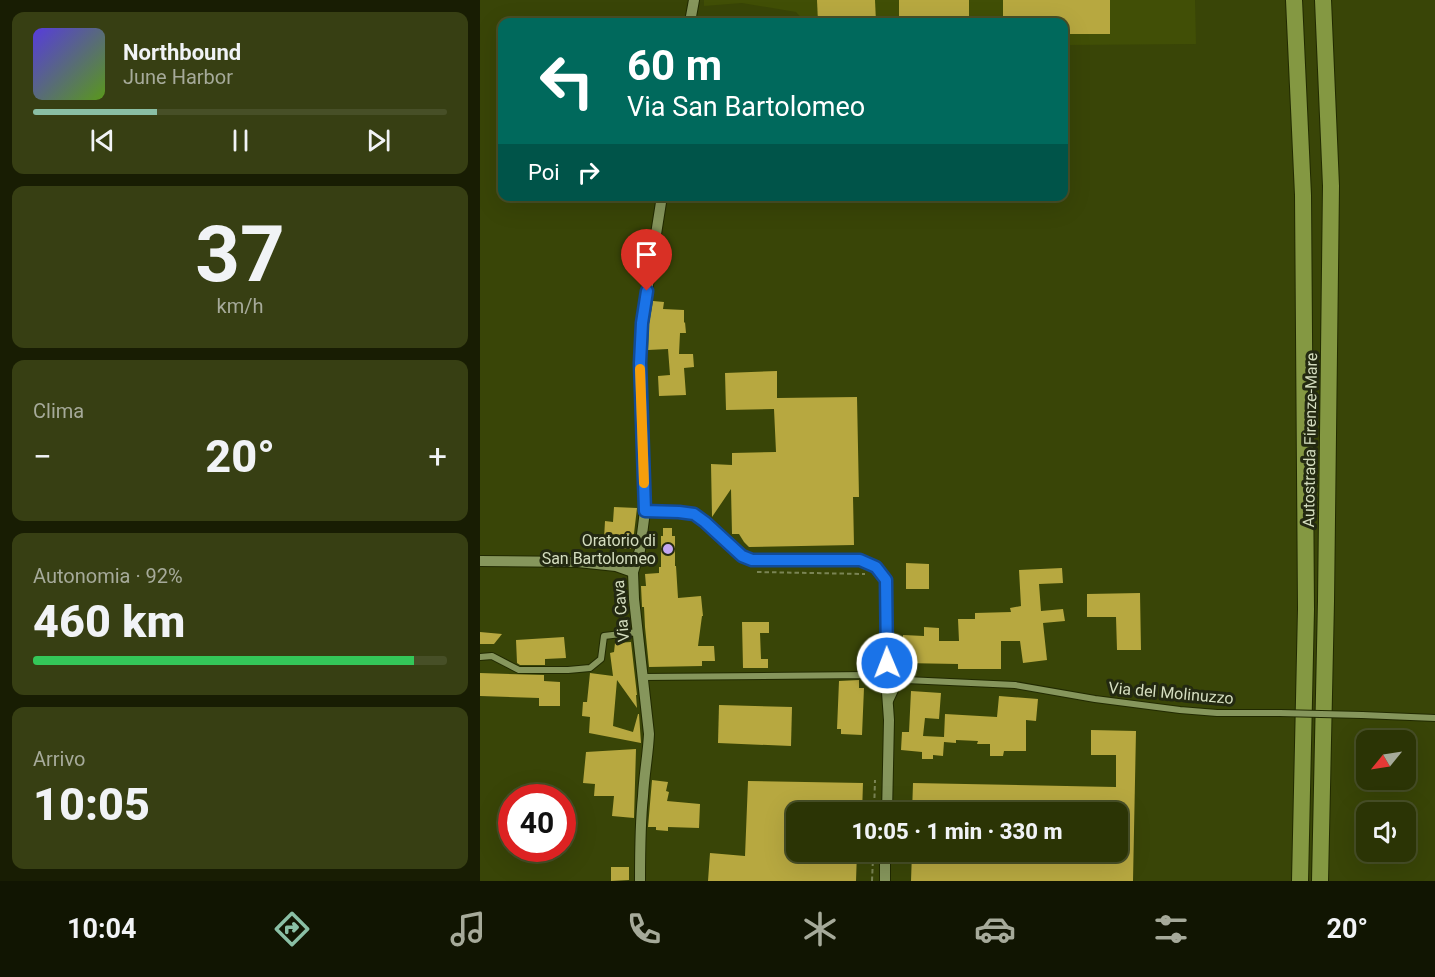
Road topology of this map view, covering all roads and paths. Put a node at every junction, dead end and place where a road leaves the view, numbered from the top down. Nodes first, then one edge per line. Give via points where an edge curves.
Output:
1 (694, 0) edge
2 (1294, 0) edge
3 (1323, 0) edge
4 (691, 18) edge
5 (661, 201) edge
6 (645, 511) junction
7 (480, 561) edge
8 (865, 569) dead end
9 (633, 572) junction
10 (755, 572) dead end
11 (638, 632) junction
12 (480, 657) edge
13 (642, 678) junction
14 (886, 678) junction
15 (889, 703) junction
16 (1435, 717) edge
17 (876, 778) dead end
18 (875, 802) edge
19 (887, 802) edge
20 (873, 862) edge
21 (885, 862) edge
22 (640, 881) edge
23 (872, 881) edge
24 (885, 881) edge
25 (1300, 881) edge
26 (1320, 881) edge

1 - 4 street
2 - 25 highway, Autostrada Firenze-Mare via 1303,195 1306,597
3 - 26 highway, Autostrada Firenze-Mare via 1331,186
5 - 6 street, Via Cava via 642,323
6 - 9 street, Via Cava
6 - 14 street via 694,514 742,556 752,560 860,560 876,567 886,580
7 - 9 street via 578,562
8 - 10 path via 865,574
9 - 11 street, Via Cava
11 - 12 street via 604,636 602,659 590,668 519,670 492,656
11 - 13 street, Via Cava
13 - 14 street
13 - 22 street, Via Cava via 649,734
14 - 15 street
15 - 16 street, Via del Molinuzzo, bridge via 898,684 906,681 1016,685 1217,713
15 - 19 street
17 - 18 path
20 - 23 path
21 - 24 street

